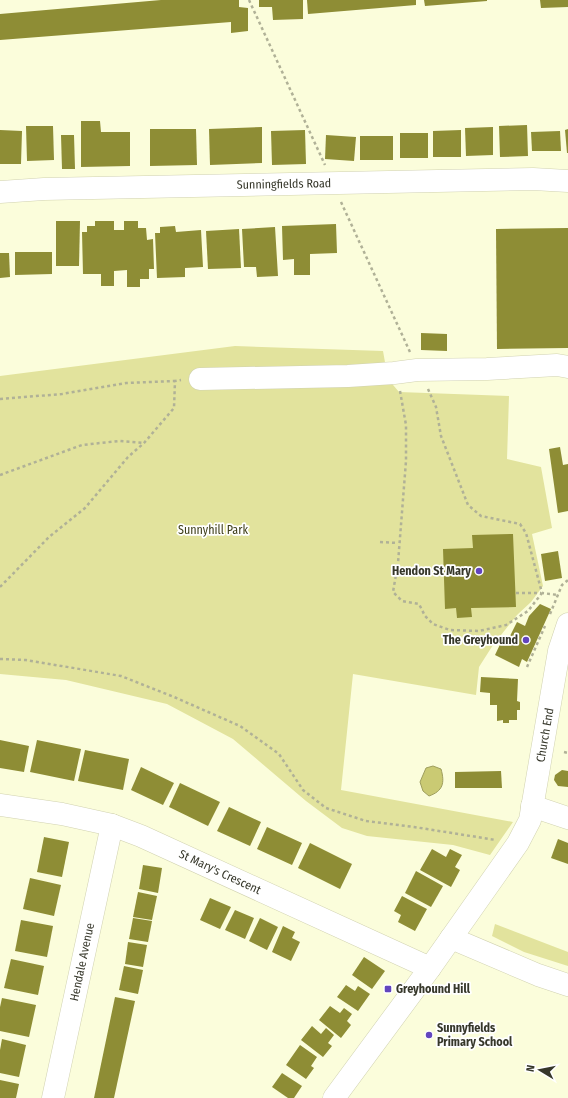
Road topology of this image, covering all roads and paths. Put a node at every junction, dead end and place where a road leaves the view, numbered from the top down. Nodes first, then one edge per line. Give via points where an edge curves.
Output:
1 (568, 180) edge
2 (0, 192) edge
3 (568, 367) edge
4 (417, 370) junction
5 (394, 373) junction
6 (200, 379) joint
7 (175, 381) junction
8 (0, 399) edge
9 (144, 443) junction
10 (0, 476) edge
11 (380, 542) dead end
12 (398, 543) junction
13 (568, 580) edge
14 (0, 587) edge
15 (516, 593) dead end
16 (542, 593) junction
17 (558, 595) junction
18 (558, 622) edge
19 (545, 625) dead end
20 (0, 659) edge
21 (527, 667) dead end
22 (0, 805) edge
23 (532, 806) junction
24 (568, 818) edge
25 (112, 825) junction
26 (518, 843) junction
27 (451, 938) junction
28 (430, 968) junction
29 (568, 985) edge
30 (53, 1098) edge
31 (334, 1098) edge

1 - 2 street, Sunningfields Road via 44,189
3 - 4 street via 557,365
4 - 5 street
4 - 16 path via 436,407 441,436 468,505 481,516 520,524 526,533
5 - 6 street
5 - 12 path via 400,390 406,425 406,461
6 - 7 path
7 - 8 path via 126,383 62,394
7 - 9 path via 174,408
9 - 10 path via 119,441 82,445
9 - 14 path via 128,457 85,508 49,537
11 - 12 path
12 - 16 path via 398,563 393,592 402,601 419,604 433,624 450,630 478,631 506,625 528,611
13 - 17 path via 562,585
15 - 16 path
16 - 17 path
17 - 18 path
18 - 23 street, Church End via 559,651
19 - 21 path
20 - 26 path via 26,660 121,676 240,726 279,754 303,790 326,808 366,821
22 - 25 street, St Mary's Crescent via 62,814
23 - 24 street
23 - 26 street, Church End via 530,820
25 - 28 street, St Mary's Crescent
25 - 30 street, Hendale Avenue
26 - 27 street
27 - 28 street
27 - 29 street
28 - 31 street

